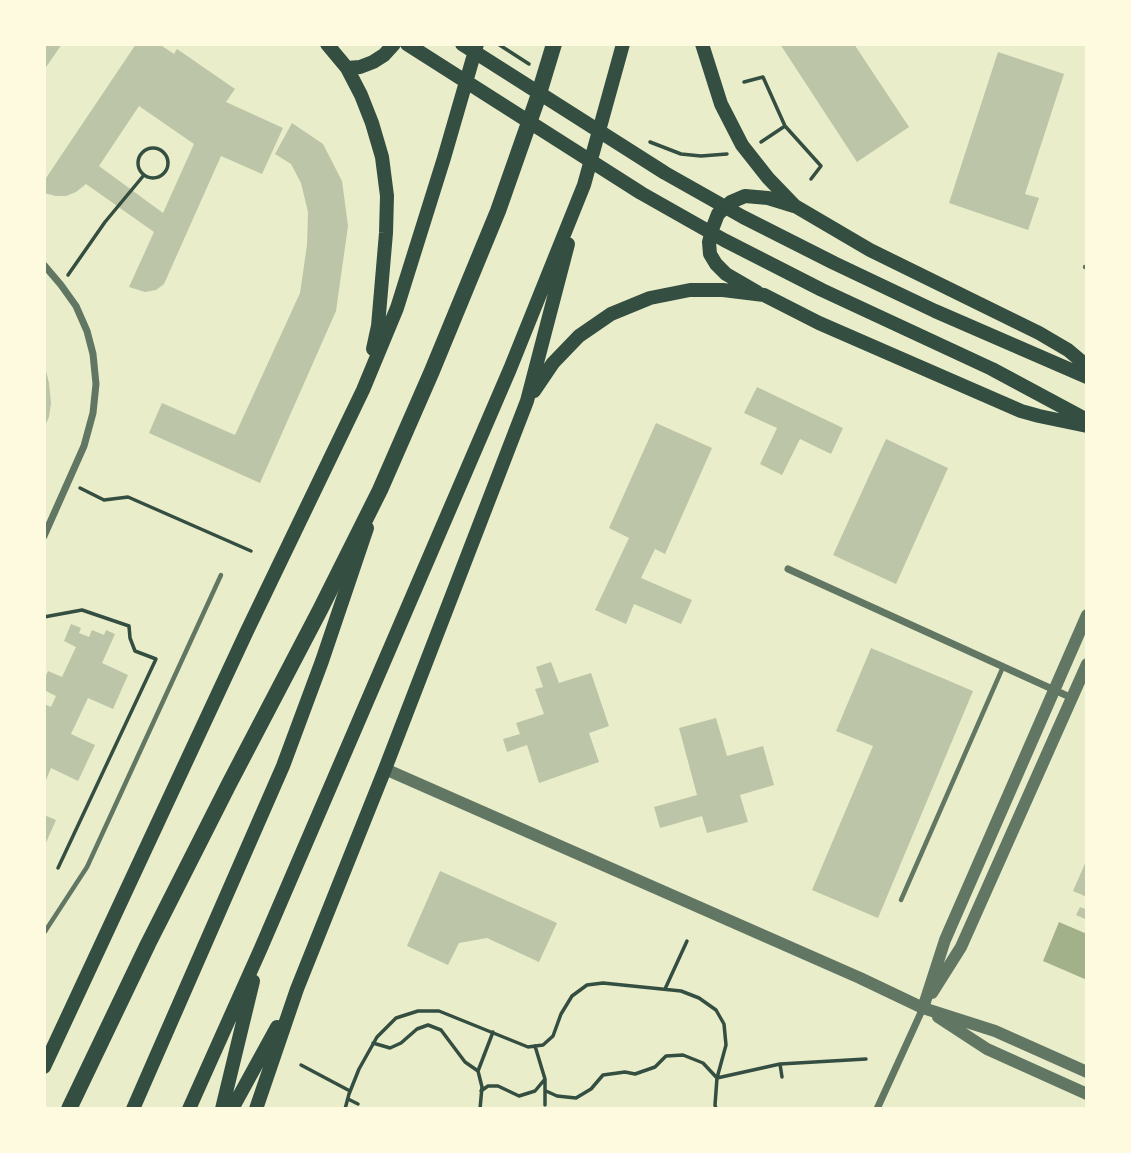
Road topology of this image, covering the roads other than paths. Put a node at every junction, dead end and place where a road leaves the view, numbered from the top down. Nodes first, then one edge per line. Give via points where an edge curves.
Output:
1 (327, 44) edge
2 (394, 44) edge
3 (407, 44) edge
4 (462, 44) edge
5 (477, 44) edge
6 (554, 44) edge
7 (623, 44) edge
8 (702, 44) edge
9 (347, 68) junction
10 (584, 185) junction
11 (795, 206) junction
12 (44, 265) edge
13 (764, 295) junction
14 (1087, 366) edge
15 (1087, 377) edge
16 (363, 390) junction
17 (527, 401) junction
18 (1087, 420) edge
19 (1087, 426) edge
20 (380, 490) junction
21 (44, 536) edge
22 (788, 569) dead end
23 (221, 575) dead end
24 (1087, 615) edge
25 (1087, 664) edge
26 (1003, 666) junction
27 (1055, 690) junction
28 (1072, 698) junction
29 (386, 769) junction
30 (901, 900) dead end
31 (44, 933) edge
32 (261, 948) junction
33 (297, 989) junction
34 (923, 1008) junction
35 (44, 1067) edge
36 (1087, 1072) edge
37 (1087, 1094) edge
38 (69, 1109) edge
39 (133, 1109) edge
40 (189, 1109) edge
41 (222, 1109) edge
42 (232, 1109) edge
43 (256, 1109) edge
44 (877, 1109) edge

1 - 9 main road
2 - 9 main road via 373,62
3 - 18 main road via 679,215
4 - 15 main road via 733,212 834,263
5 - 16 main road via 397,308
6 - 20 highway via 498,211
7 - 10 main road
8 - 11 main road via 721,104 742,145
9 - 16 main road via 372,123 387,196 378,326
10 - 17 main road
10 - 32 main road via 510,369
11 - 13 main road via 745,196 718,214 713,227 709,242 716,264
11 - 14 main road via 870,250 1039,333
12 - 21 street via 76,306 87,331 96,384 84,446
13 - 17 main road via 690,290 650,298 611,314 579,335
13 - 19 main road via 1021,411
16 - 35 main road
17 - 29 main road
20 - 38 highway
20 - 39 main road via 283,766
22 - 26 street
23 - 31 lane via 87,867
24 - 27 street
25 - 28 street
26 - 27 street
26 - 30 lane
27 - 28 street
27 - 34 street via 945,940
28 - 34 street via 961,947
29 - 33 main road
29 - 34 street
32 - 40 main road
32 - 41 main road
33 - 42 main road
33 - 43 main road
34 - 36 street via 995,1031
34 - 37 street via 987,1049
34 - 44 street

